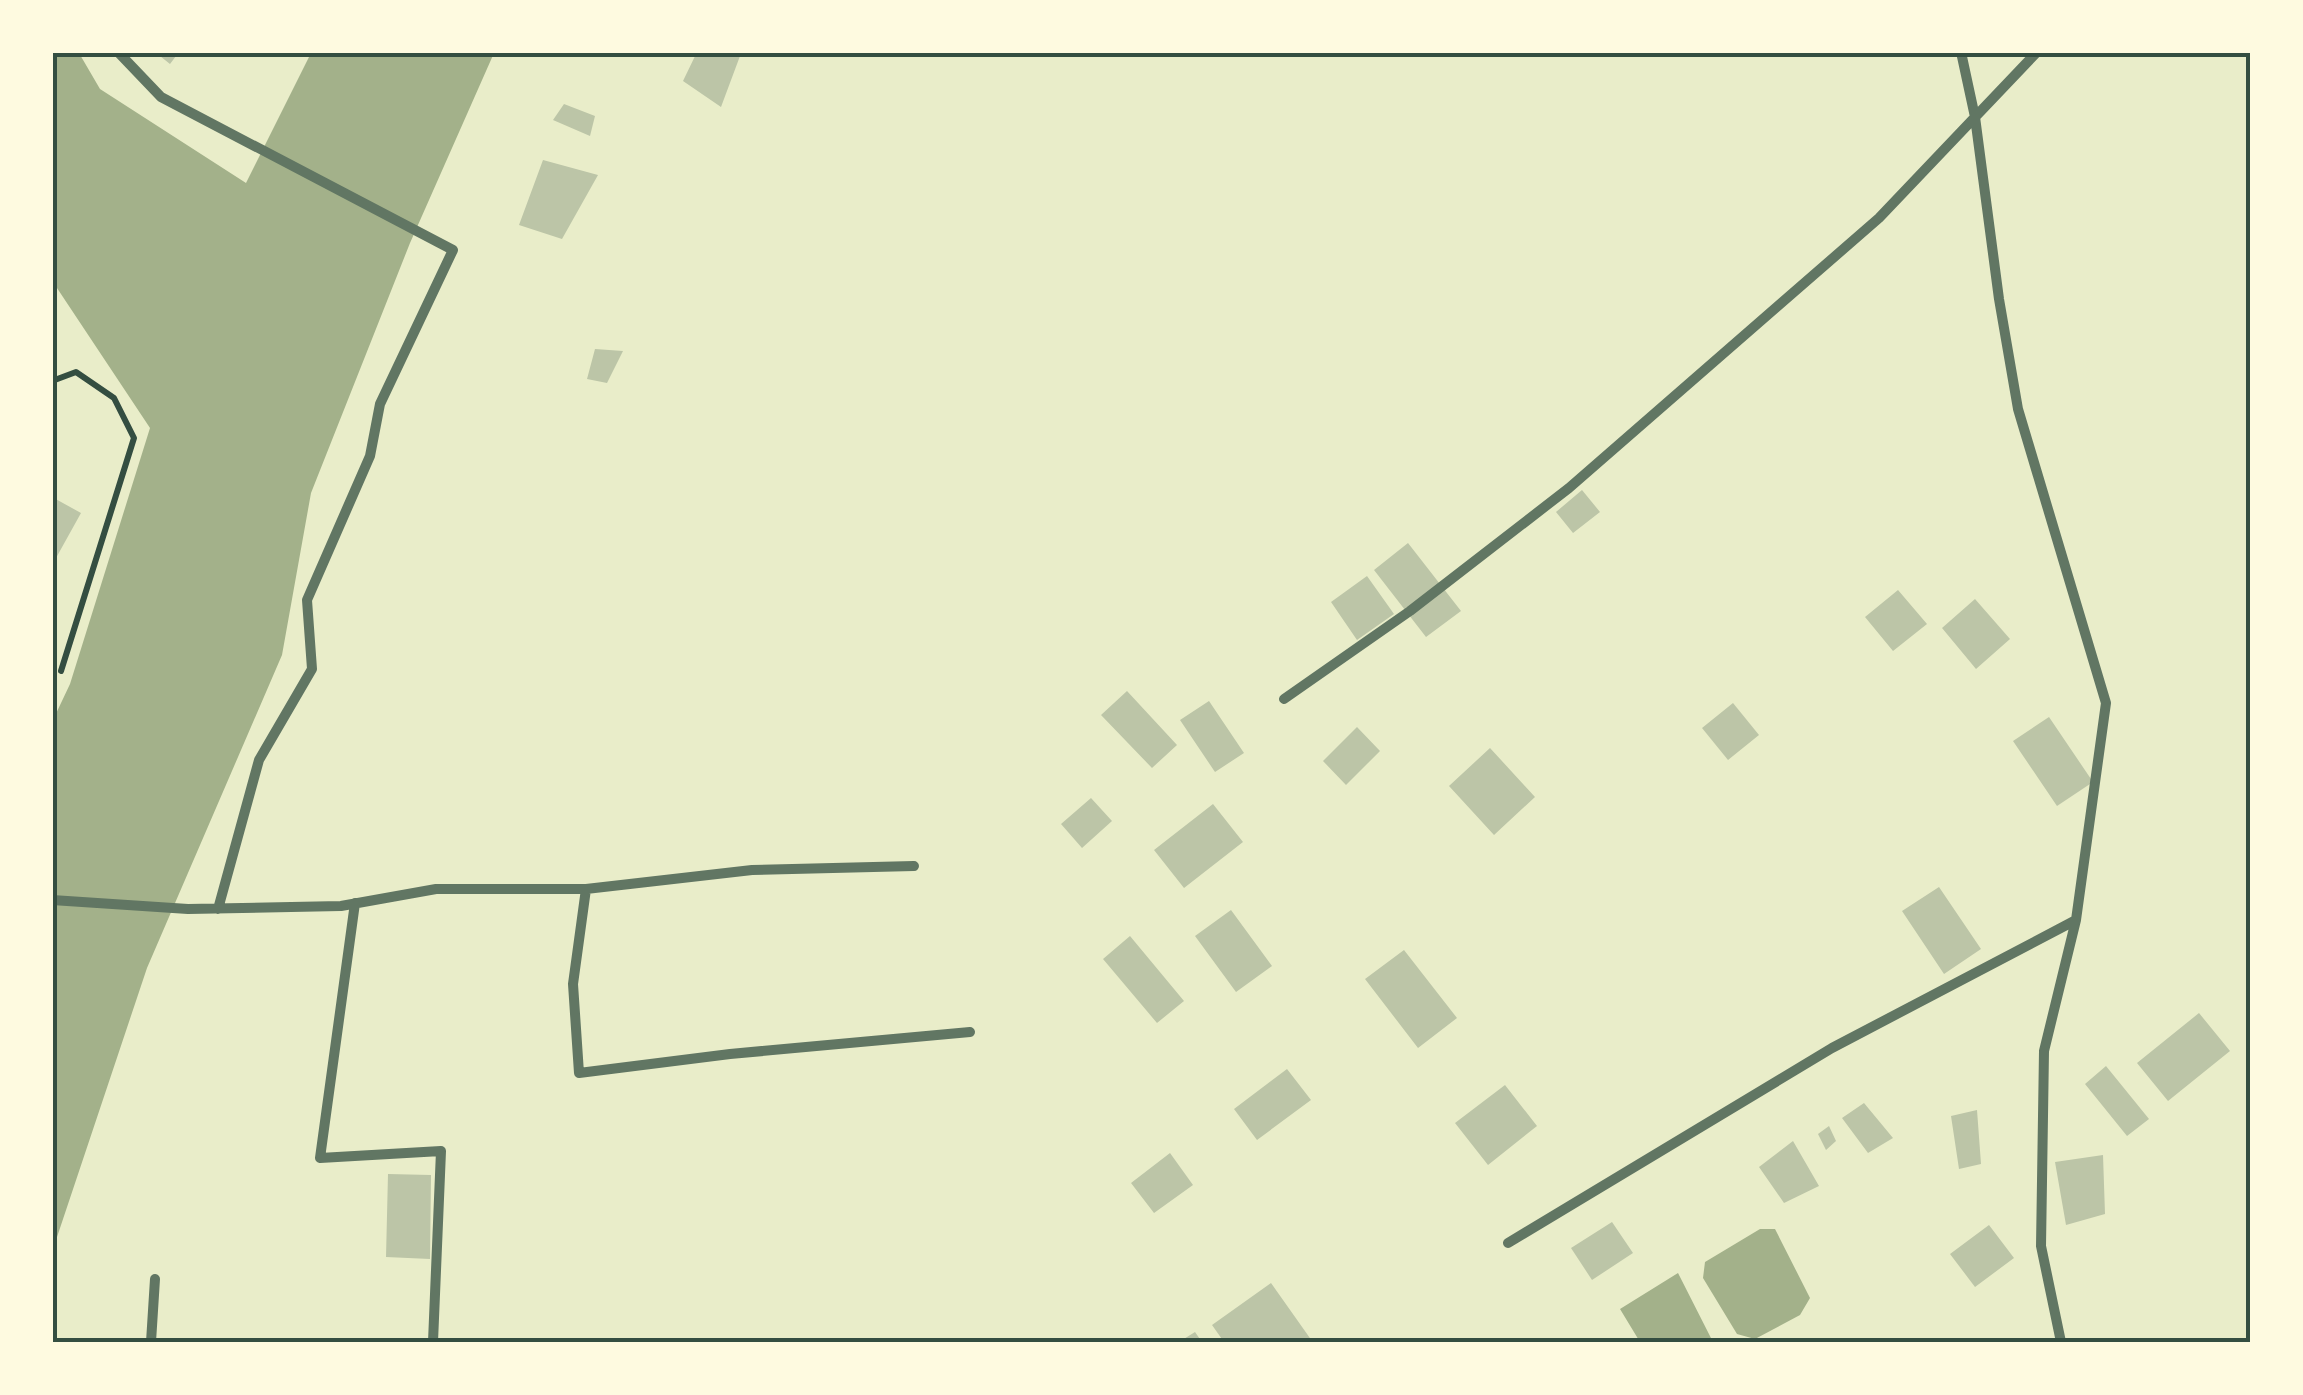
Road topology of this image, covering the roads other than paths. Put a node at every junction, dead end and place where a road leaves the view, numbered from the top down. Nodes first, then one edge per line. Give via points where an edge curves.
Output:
1 (118, 52) edge
2 (1960, 52) edge
3 (2037, 52) edge
4 (1975, 117) junction
5 (1284, 699) dead end
6 (914, 866) dead end
7 (586, 888) junction
8 (52, 900) edge
9 (355, 903) junction
10 (218, 909) junction
11 (2076, 920) junction
12 (970, 1032) dead end
13 (1508, 1243) dead end
14 (155, 1279) dead end
15 (151, 1342) edge
16 (434, 1342) edge
17 (2060, 1342) edge

1 - 10 street via 162,97 452,250 380,404 370,456 307,600 312,669 258,760
2 - 4 street
3 - 4 street
4 - 5 street via 1879,218 1569,488 1410,612
4 - 11 street via 2018,410 2106,703
6 - 7 street via 752,870
7 - 9 street via 436,889
7 - 12 street via 574,984 580,1073
8 - 10 street
9 - 10 street
9 - 16 street via 320,1158 441,1151
11 - 13 street via 1832,1048
11 - 17 street via 2044,1051 2041,1246
14 - 15 street

